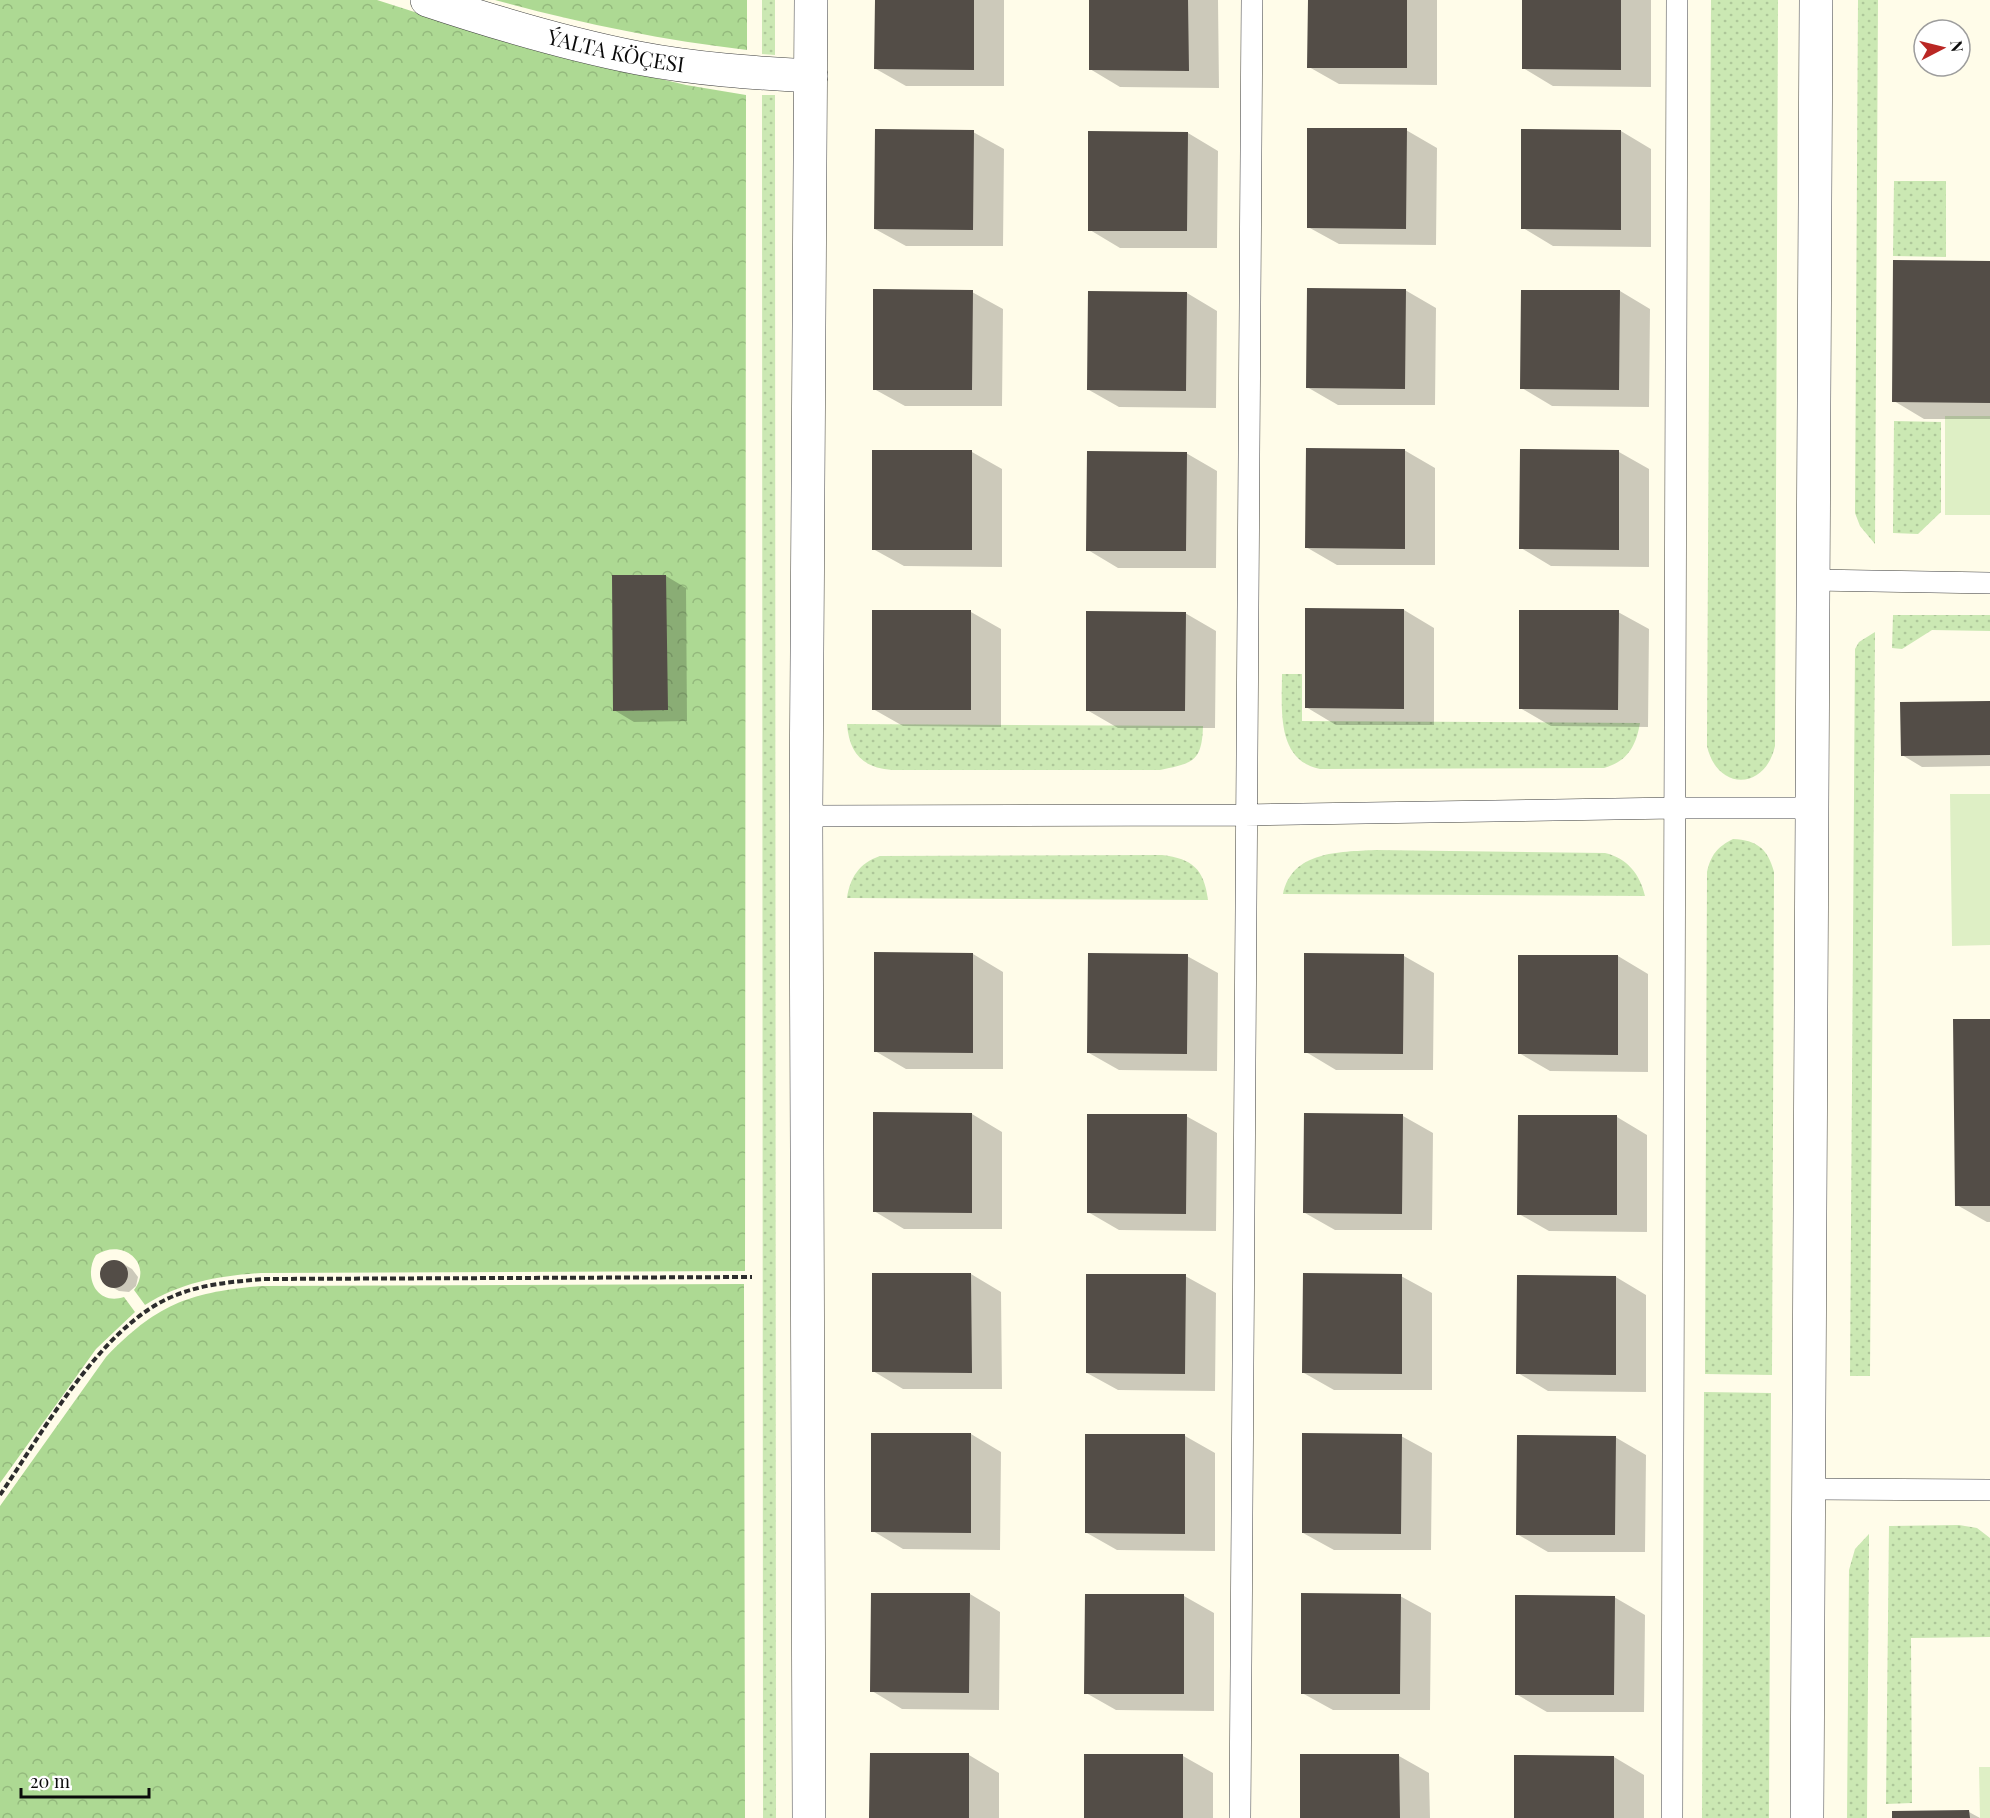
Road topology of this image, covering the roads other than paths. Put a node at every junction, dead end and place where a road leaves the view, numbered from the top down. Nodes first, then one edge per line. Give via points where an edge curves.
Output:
1 (427, 0) edge
2 (811, 0) edge
3 (1252, 0) edge
4 (1677, 0) edge
5 (1816, 0) edge
6 (811, 76) junction
7 (1814, 580) junction
8 (1990, 583) edge
9 (1674, 808) junction
10 (1812, 808) junction
11 (1245, 815) junction
12 (806, 816) junction
13 (1809, 1489) junction
14 (1990, 1490) edge
15 (809, 1818) edge
16 (1240, 1818) edge
17 (1672, 1818) edge
18 (1807, 1818) edge

1 - 6 street, ÝALTA KÖÇESI via 559,40 640,58
2 - 6 street
3 - 11 lane
4 - 9 lane
5 - 7 street
6 - 12 street
7 - 8 lane
7 - 10 street
9 - 10 lane
9 - 11 lane
9 - 17 lane
10 - 13 street
11 - 12 lane
11 - 16 lane
12 - 15 street
13 - 14 lane
13 - 18 street

